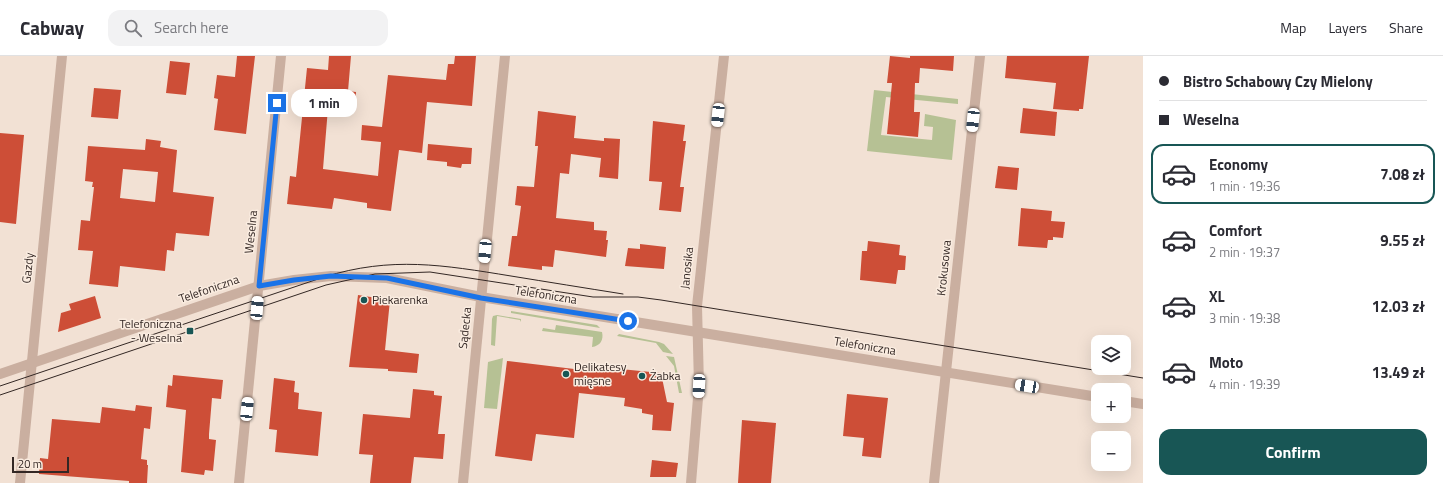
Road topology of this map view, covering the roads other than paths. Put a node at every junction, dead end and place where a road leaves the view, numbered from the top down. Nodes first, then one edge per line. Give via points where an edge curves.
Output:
1 (62, 56) edge
2 (281, 56) edge
3 (505, 56) edge
4 (724, 56) edge
5 (980, 56) edge
6 (259, 286) junction
7 (481, 298) junction
8 (698, 332) junction
9 (32, 363) junction
10 (946, 372) junction
11 (0, 374) edge
12 (1091, 396) edge
13 (1131, 402) edge
14 (1143, 404) edge
15 (20, 483) edge
16 (239, 483) edge
17 (463, 483) edge
18 (691, 483) edge
19 (934, 483) edge

1 - 9 street, Gazdy
2 - 6 street, Weselna
3 - 7 street, Sądecka
4 - 8 street, Janosika via 696,306
5 - 10 street, Krokusowa
6 - 7 street, Telefoniczna via 331,276 387,278
6 - 9 street, Telefoniczna
6 - 16 street, Weselna
7 - 8 street, Telefoniczna
7 - 17 street, Sądecka
8 - 10 street, Telefoniczna
8 - 18 street, Janosika via 699,386
9 - 11 street, Telefoniczna
9 - 15 street, Gazdy
10 - 12 street, Telefoniczna
10 - 19 street, Krokusowa
13 - 14 street

